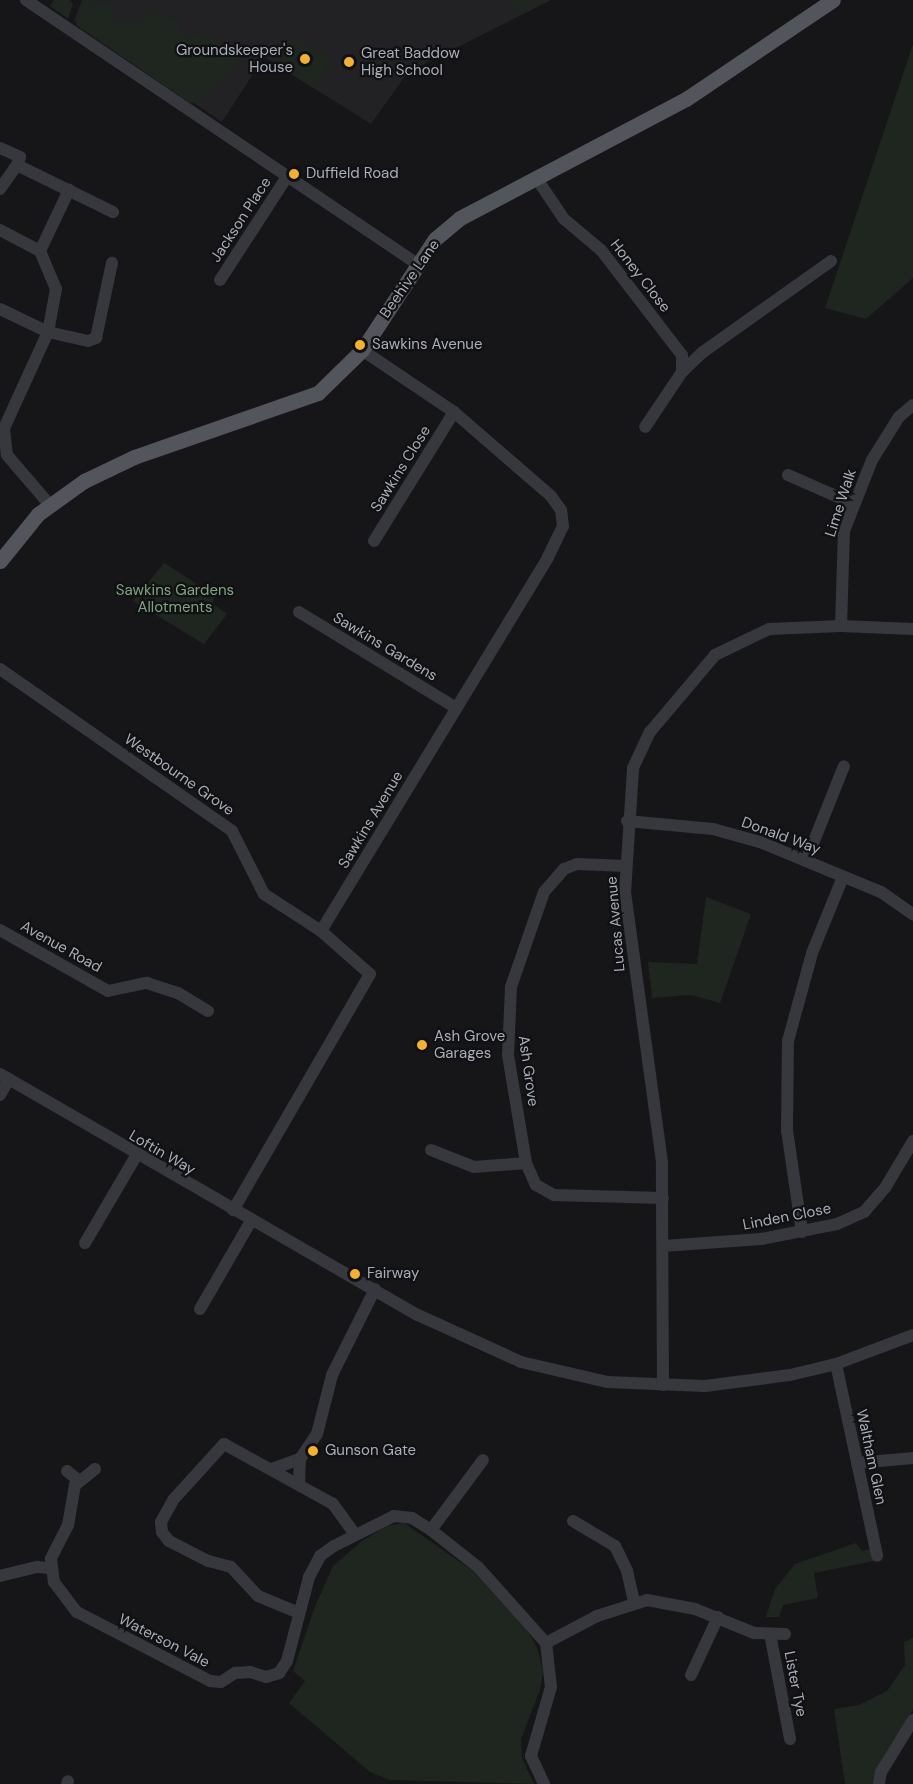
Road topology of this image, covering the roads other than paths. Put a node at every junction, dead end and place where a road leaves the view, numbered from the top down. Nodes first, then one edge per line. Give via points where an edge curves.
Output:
1 (26, 0) edge
2 (833, 0) edge
3 (0, 148) edge
4 (16, 165) junction
5 (287, 177) junction
6 (537, 178) junction
7 (0, 189) edge
8 (69, 190) junction
9 (113, 212) dead end
10 (0, 230) edge
11 (40, 251) junction
12 (831, 261) dead end
13 (112, 263) dead end
14 (417, 264) junction
15 (220, 280) dead end
16 (0, 309) edge
17 (48, 332) junction
18 (362, 350) junction
19 (682, 372) junction
20 (913, 405) edge
21 (454, 412) junction
22 (2, 427) edge
23 (645, 427) dead end
24 (788, 475) dead end
25 (49, 504) junction
26 (855, 504) junction
27 (374, 541) dead end
28 (0, 561) edge
29 (299, 612) dead end
30 (841, 626) junction
31 (913, 629) edge
32 (0, 669) edge
33 (456, 708) junction
34 (844, 766) dead end
35 (627, 821) junction
36 (806, 861) junction
37 (626, 866) junction
38 (843, 877) junction
39 (913, 914) edge
40 (0, 930) edge
41 (321, 931) junction
42 (208, 1011) dead end
43 (4, 1077) edge
44 (0, 1095) edge
45 (913, 1141) edge
46 (431, 1150) dead end
47 (136, 1156) junction
48 (526, 1163) junction
49 (663, 1198) junction
50 (233, 1210) junction
51 (251, 1221) junction
52 (802, 1232) junction
53 (85, 1243) dead end
54 (663, 1246) junction
55 (375, 1289) junction
56 (200, 1309) dead end
57 (913, 1335) edge
58 (836, 1365) junction
59 (663, 1385) junction
60 (913, 1458) edge
61 (300, 1459) junction
62 (483, 1460) dead end
63 (858, 1463) junction
64 (272, 1469) junction
65 (95, 1470) dead end
66 (66, 1471) dead end
67 (78, 1480) junction
68 (299, 1485) junction
69 (573, 1521) dead end
70 (432, 1530) junction
71 (354, 1533) junction
72 (877, 1556) dead end
73 (49, 1569) junction
74 (0, 1576) edge
75 (633, 1602) junction
76 (299, 1613) junction
77 (718, 1617) junction
78 (770, 1634) junction
79 (786, 1634) dead end
80 (546, 1643) junction
81 (691, 1675) dead end
82 (913, 1720) edge
83 (790, 1739) dead end
84 (544, 1784) edge
85 (879, 1784) edge

1 - 5 street
2 - 6 main road, Beehive Lane via 686,99
3 - 4 street via 20,157
4 - 7 street
4 - 8 street
5 - 14 street
5 - 15 street, Jackson Place
6 - 14 main road, Beehive Lane via 460,218 435,239
6 - 19 street, Honey Close via 564,219 601,250 682,354
8 - 9 street
8 - 11 street
10 - 11 street
11 - 17 street via 56,289
12 - 19 street via 703,352
13 - 17 street via 96,338 88,341
14 - 18 main road, Beehive Lane
16 - 17 street
17 - 22 street
18 - 21 street, Sawkins Avenue
18 - 25 main road, Beehive Lane via 305,401 134,457 84,481
19 - 23 street
20 - 26 street, Lime Walk via 899,417 872,460
21 - 27 street, Sawkins Close
21 - 33 street, Sawkins Avenue via 551,496 561,510 563,526
22 - 25 street via 7,455
24 - 26 street
25 - 28 main road, Beehive Lane
26 - 30 street, Lime Walk via 844,531
29 - 33 street, Sawkins Gardens
30 - 31 street, Lucas Avenue
30 - 35 street, Lucas Avenue via 769,629 715,655 643,743 629,784
32 - 41 street, Westbourne Grove via 232,831 264,894
33 - 41 street, Sawkins Avenue
34 - 36 street
35 - 36 street, Donald Way via 713,829
35 - 37 street, Lucas Avenue
36 - 38 street, Donald Way
37 - 48 street, Ash Grove via 577,864 564,869 543,892 518,963 511,987 507,1036
37 - 49 street, Lucas Avenue via 628,916 662,1162
38 - 39 street, Donald Way via 880,892
38 - 52 street via 812,953 788,1041 787,1131
40 - 42 street, Avenue Road via 108,991 147,984 178,993
41 - 50 street, Westbourne Grove via 370,974
43 - 44 street
43 - 47 street, Loftin Way
45 - 52 street, Linden Close via 885,1188 864,1212 837,1224
46 - 48 street via 474,1167
47 - 50 street, Loftin Way
47 - 53 street
48 - 49 street, Ash Grove via 537,1185 554,1196
49 - 54 street, Lucas Avenue
50 - 51 street, Loftin Way
51 - 55 street, Loftin Way
51 - 56 street
52 - 54 street, Linden Close via 710,1245
54 - 59 street, Lucas Avenue
55 - 59 street, Loftin Way via 464,1339 521,1362 607,1382
55 - 61 street via 335,1367 317,1434
57 - 58 street, Loftin Way
58 - 59 street, Loftin Way via 746,1382
58 - 63 street, Waltham Glen
60 - 63 street
61 - 64 street
61 - 68 street
62 - 70 street
63 - 72 street, Waltham Glen
64 - 68 street
64 - 76 street via 224,1444 173,1500 161,1522 162,1532 169,1541 208,1561 231,1567 258,1596
65 - 67 street
66 - 67 street
67 - 73 street via 68,1525
68 - 71 street via 333,1504
69 - 75 street via 615,1546 627,1571
70 - 71 street, Waterson Vale via 412,1518 394,1516
70 - 80 street, Waterson Vale via 478,1567
71 - 76 street, Waterson Vale via 320,1556
73 - 74 street
73 - 76 street, Waterson Vale via 59,1590 77,1612 210,1681 221,1682 235,1673 266,1677 279,1673 287,1661
75 - 77 street, Lister Tye via 669,1602
75 - 80 street, Lister Tye
77 - 78 street, Lister Tye via 754,1633
77 - 81 street
78 - 79 street, Lister Tye
78 - 83 street, Lister Tye
80 - 84 street via 551,1687 531,1756
82 - 85 street via 881,1773

